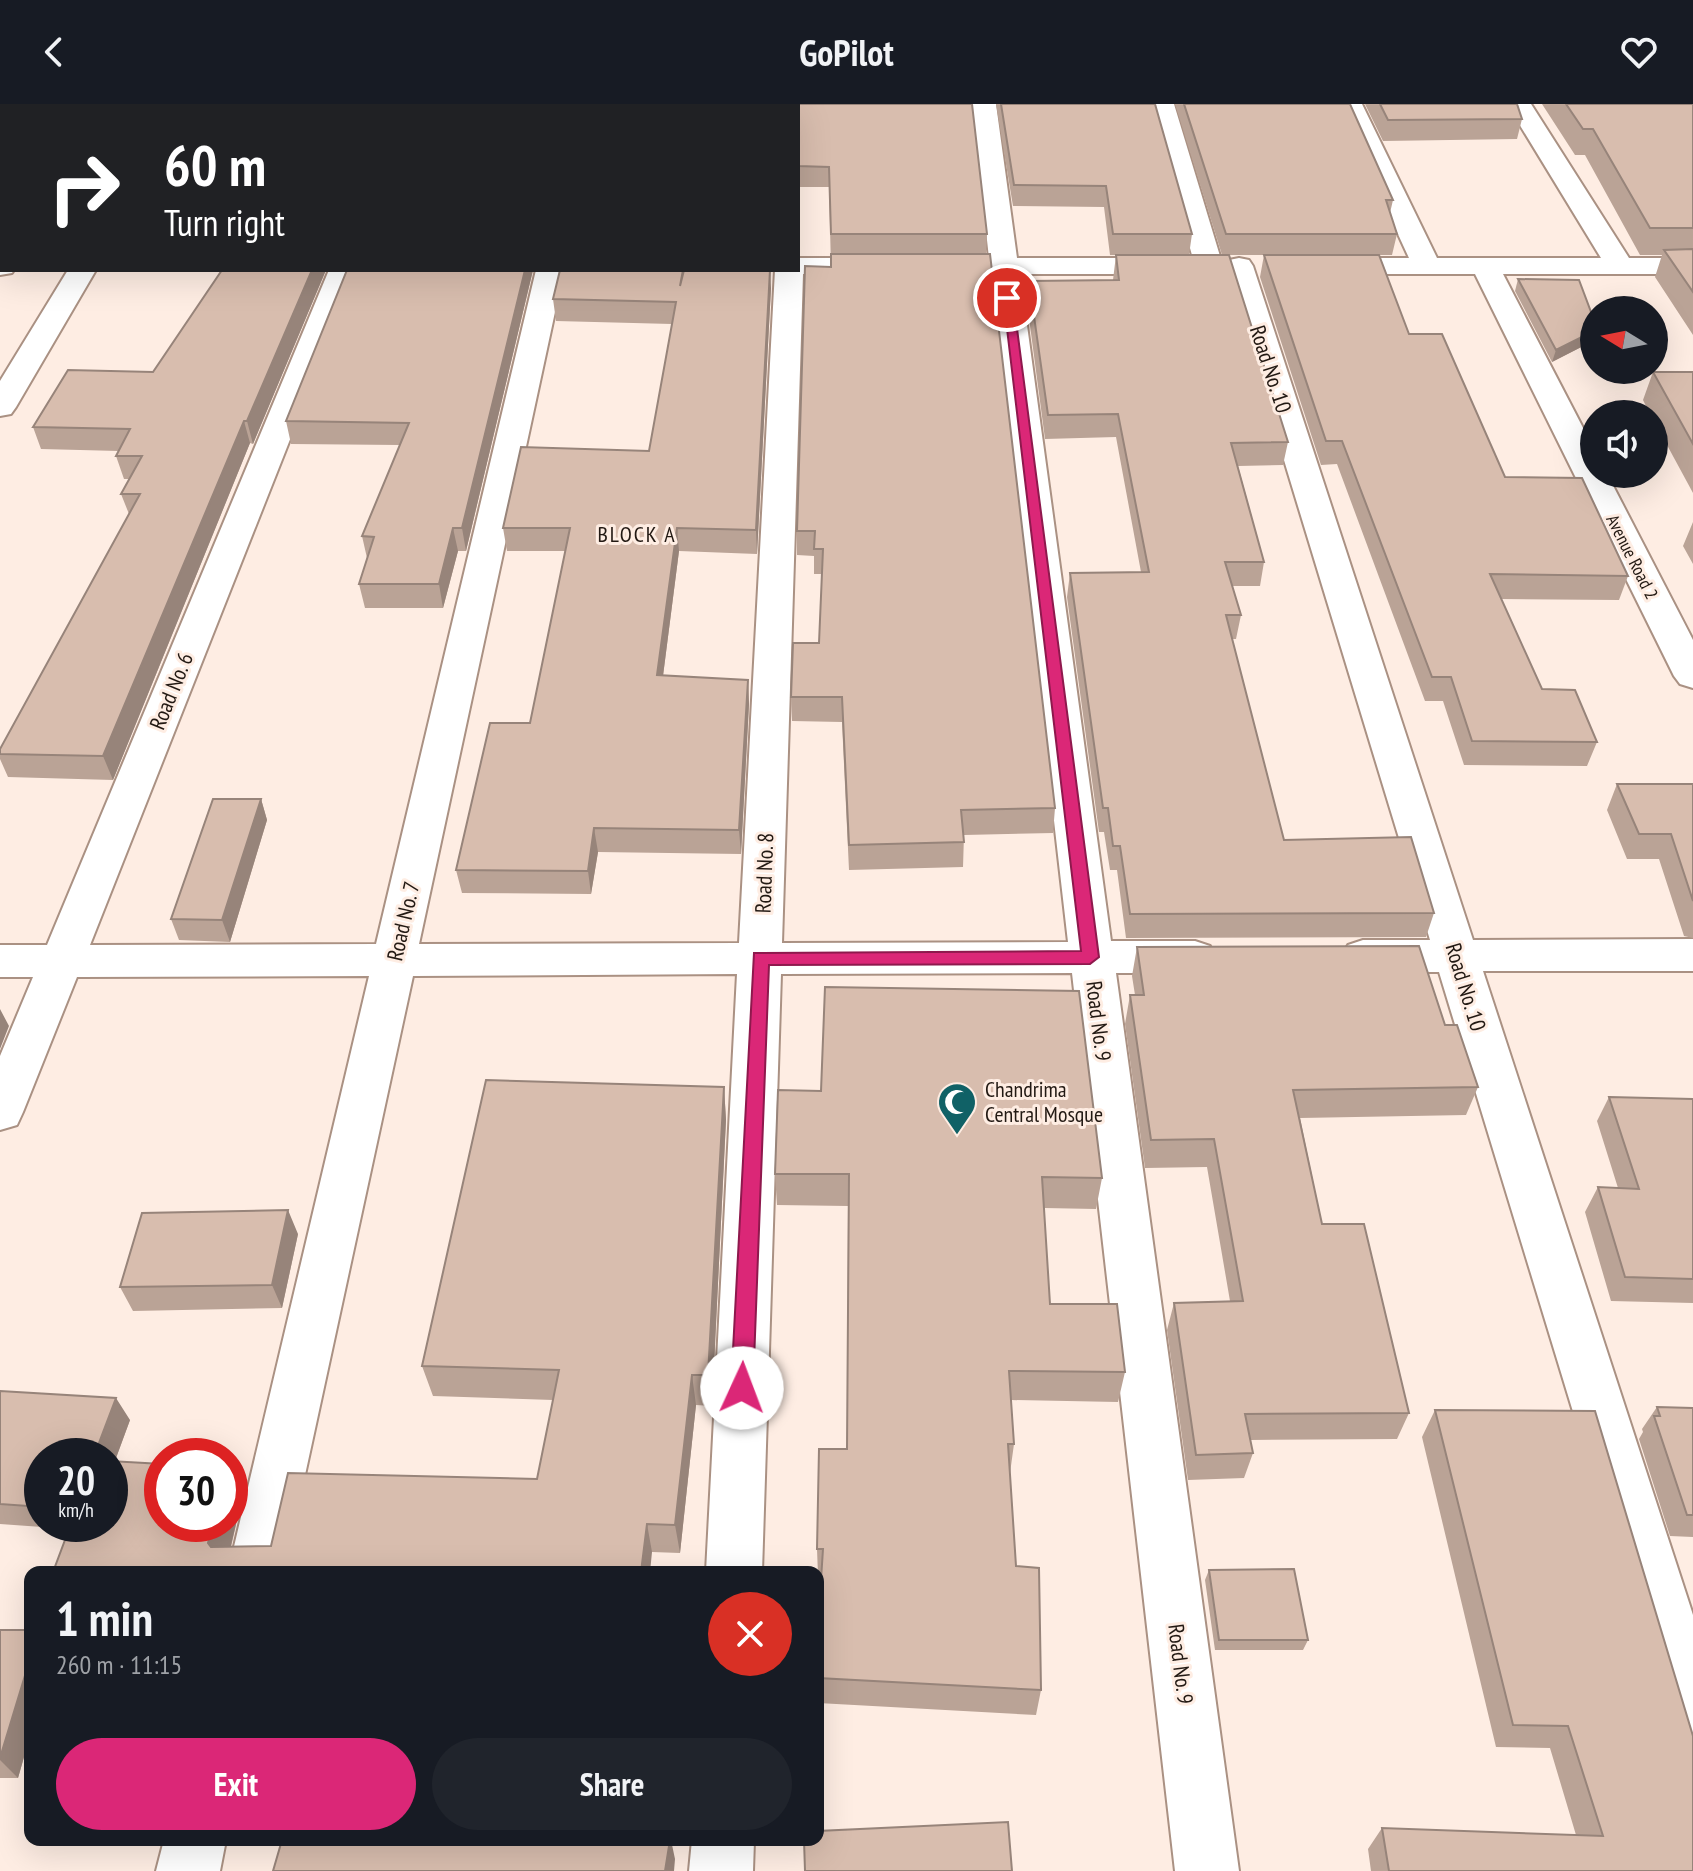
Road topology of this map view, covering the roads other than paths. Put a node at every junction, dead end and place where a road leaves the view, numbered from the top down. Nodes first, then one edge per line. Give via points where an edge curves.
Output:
1 (984, 104) edge
2 (1162, 104) edge
3 (1350, 104) edge
4 (1519, 104) edge
5 (800, 266) edge
6 (1003, 266) junction
7 (1239, 266) junction
8 (1302, 266) edge
9 (1427, 266) junction
10 (1485, 266) junction
11 (1620, 266) junction
12 (1693, 266) edge
13 (81, 272) edge
14 (342, 272) edge
15 (550, 272) edge
16 (789, 272) edge
17 (0, 407) edge
18 (1693, 676) edge
19 (1693, 955) edge
20 (1329, 956) edge
21 (1456, 956) junction
22 (1090, 957) junction
23 (1234, 957) edge
24 (760, 958) junction
25 (394, 960) junction
26 (0, 961) edge
27 (61, 961) junction
28 (0, 1112) edge
29 (257, 1566) edge
30 (734, 1566) edge
31 (1693, 1707) edge
32 (194, 1846) edge
33 (723, 1846) edge
34 (188, 1871) edge
35 (721, 1871) edge
36 (1207, 1871) edge

1 - 6 street, Road No. 9
2 - 7 street, Road No. 10
3 - 9 street
4 - 11 street
5 - 6 street
6 - 7 street
6 - 22 street, Road No. 9
7 - 21 street, Road No. 10
8 - 9 street
9 - 10 street
10 - 11 street
10 - 18 street, Avenue Road 2
11 - 12 street
13 - 17 street
14 - 27 street, Road No. 6
15 - 25 street, Road No. 7
16 - 24 street, Road No. 8
19 - 21 street
20 - 21 street
21 - 31 street, Road No. 10
22 - 23 street
22 - 24 street
22 - 36 street, Road No. 9
24 - 25 street
24 - 30 street, Road No. 8
25 - 27 street
25 - 29 street, Road No. 7
26 - 27 street
27 - 28 street, Road No. 6
32 - 34 street
33 - 35 street

